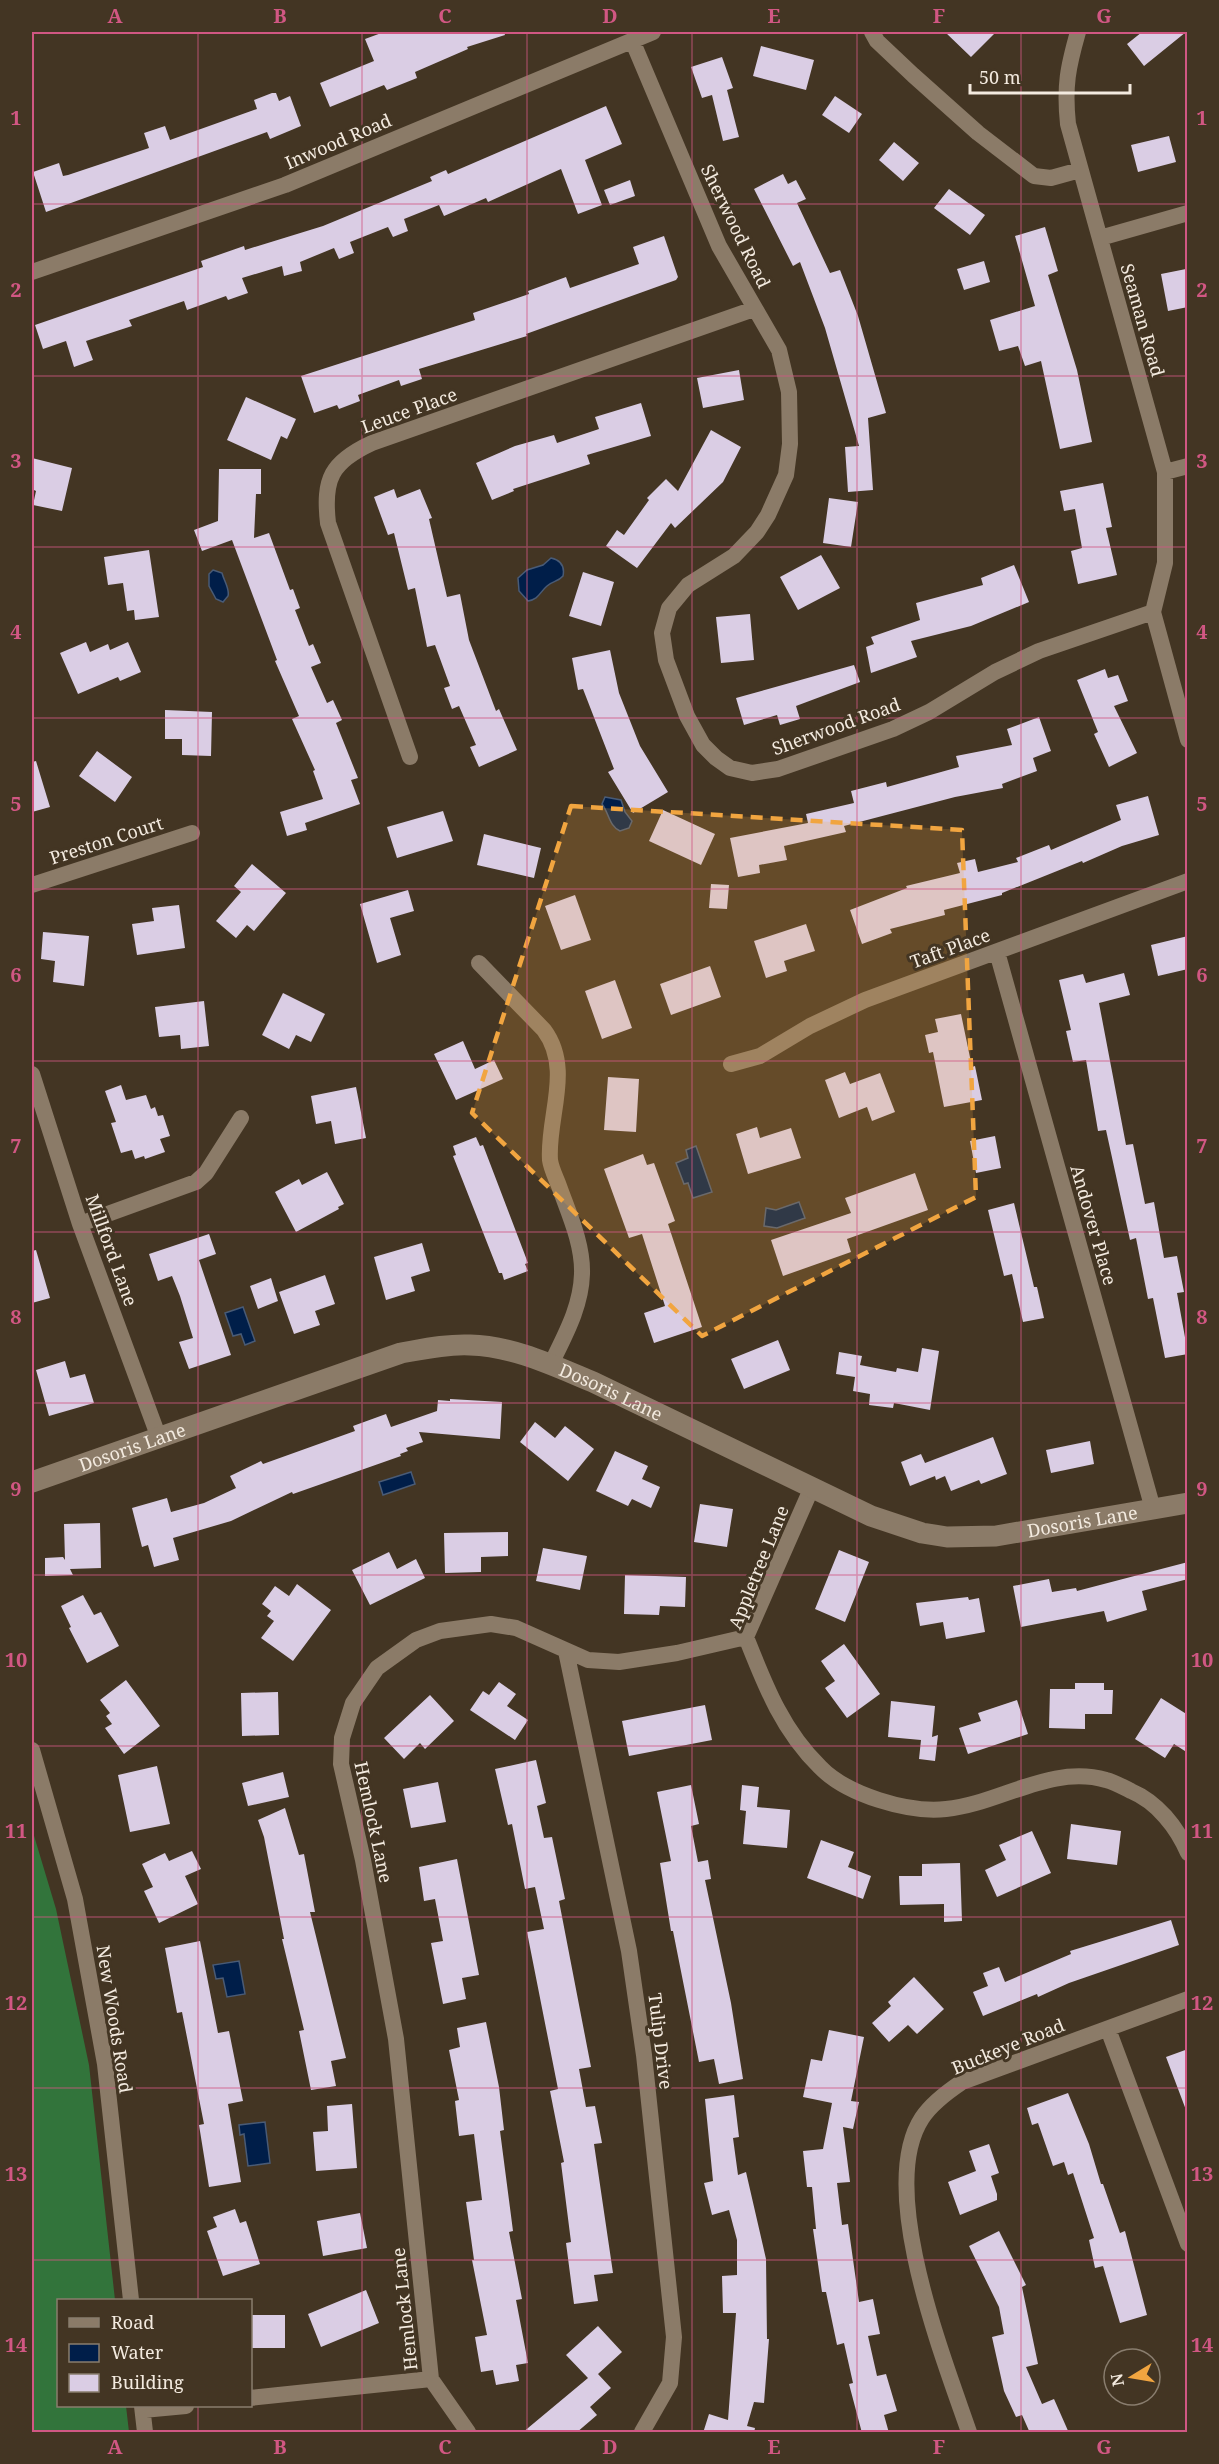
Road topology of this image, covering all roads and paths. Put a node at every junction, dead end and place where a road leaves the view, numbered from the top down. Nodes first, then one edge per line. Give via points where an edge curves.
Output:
1 (653, 32) edge
2 (872, 32) edge
3 (1078, 32) edge
4 (632, 40) junction
5 (1080, 170) junction
6 (1188, 213) edge
7 (1100, 237) junction
8 (32, 272) edge
9 (754, 309) junction
10 (1188, 466) edge
11 (1165, 472) junction
12 (1153, 612) junction
13 (1185, 719) edge
14 (1188, 740) edge
15 (410, 757) dead end
16 (192, 833) dead end
17 (1188, 881) edge
18 (32, 885) edge
19 (997, 952) junction
20 (479, 963) dead end
21 (731, 1064) dead end
22 (32, 1074) edge
23 (241, 1118) dead end
24 (80, 1224) junction
25 (551, 1365) junction
26 (159, 1437) junction
27 (32, 1482) edge
28 (812, 1487) junction
29 (1188, 1503) edge
30 (1153, 1509) junction
31 (746, 1638) junction
32 (566, 1652) junction
33 (32, 1750) edge
34 (1188, 1853) edge
35 (1188, 1999) edge
36 (1108, 2029) junction
37 (1188, 2244) edge
38 (131, 2299) edge
39 (431, 2379) junction
40 (252, 2398) edge
41 (164, 2407) edge
42 (142, 2408) edge
43 (145, 2433) edge
44 (468, 2433) edge
45 (642, 2433) edge
46 (969, 2433) edge

1 - 4 street, Inwood Road
2 - 5 street via 877,41 978,133 1034,176 1051,178
3 - 5 street, Seaman Road via 1065,94
4 - 8 street, Inwood Road via 285,185
4 - 9 street, Sherwood Road via 719,246
5 - 7 street, Seaman Road
6 - 7 street
7 - 11 street, Seaman Road
9 - 12 street, Sherwood Road via 779,350 789,392 786,475 757,532 734,556 688,585 669,608 662,633 666,660 687,716 703,745 716,758 730,768 752,773 803,762 893,729 1039,651
9 - 15 street, Leuce Place via 372,443 338,465 328,481 325,498 328,523
10 - 11 street
11 - 12 street, Seaman Road via 1165,564
12 - 13 street, Seaman Road
13 - 14 street, Seaman Road
16 - 18 street, Preston Court
17 - 19 street, Taft Place
19 - 21 street, Taft Place via 865,1000 760,1056
19 - 30 street, Andover Place
20 - 25 street via 543,1030 556,1056 550,1160 578,1241 582,1272 580,1302
22 - 24 street, Millford Lane
23 - 24 street via 206,1173 195,1182
24 - 26 street, Millford Lane
25 - 26 street, Dosoris Lane via 516,1352 471,1345 401,1353
25 - 28 street, Dosoris Lane
26 - 27 street, Dosoris Lane
28 - 30 street, Dosoris Lane via 898,1526 947,1537 1027,1532
28 - 31 street, Appletree Lane
29 - 30 street, Dosoris Lane
31 - 32 street, Hemlock Lane via 619,1662 588,1660
31 - 34 street, Appletree Lane via 774,1706 792,1735 821,1769 862,1794 896,1805 944,1809 979,1803 1031,1784 1076,1776 1105,1779 1142,1796 1167,1818
32 - 39 street, Hemlock Lane via 526,1632 491,1624 440,1631 416,1640 377,1668 353,1703 342,1738 341,1764 396,2039
32 - 45 street, Tulip Drive via 629,1951 674,2337 670,2384
33 - 38 street, New Woods Road via 75,1899 105,2064
35 - 36 street, Buckeye Road
36 - 37 street
36 - 46 street, Buckeye Road via 962,2082 921,2118 910,2144 905,2193 913,2247 934,2331
39 - 40 street
39 - 44 street
41 - 42 street
42 - 43 street

